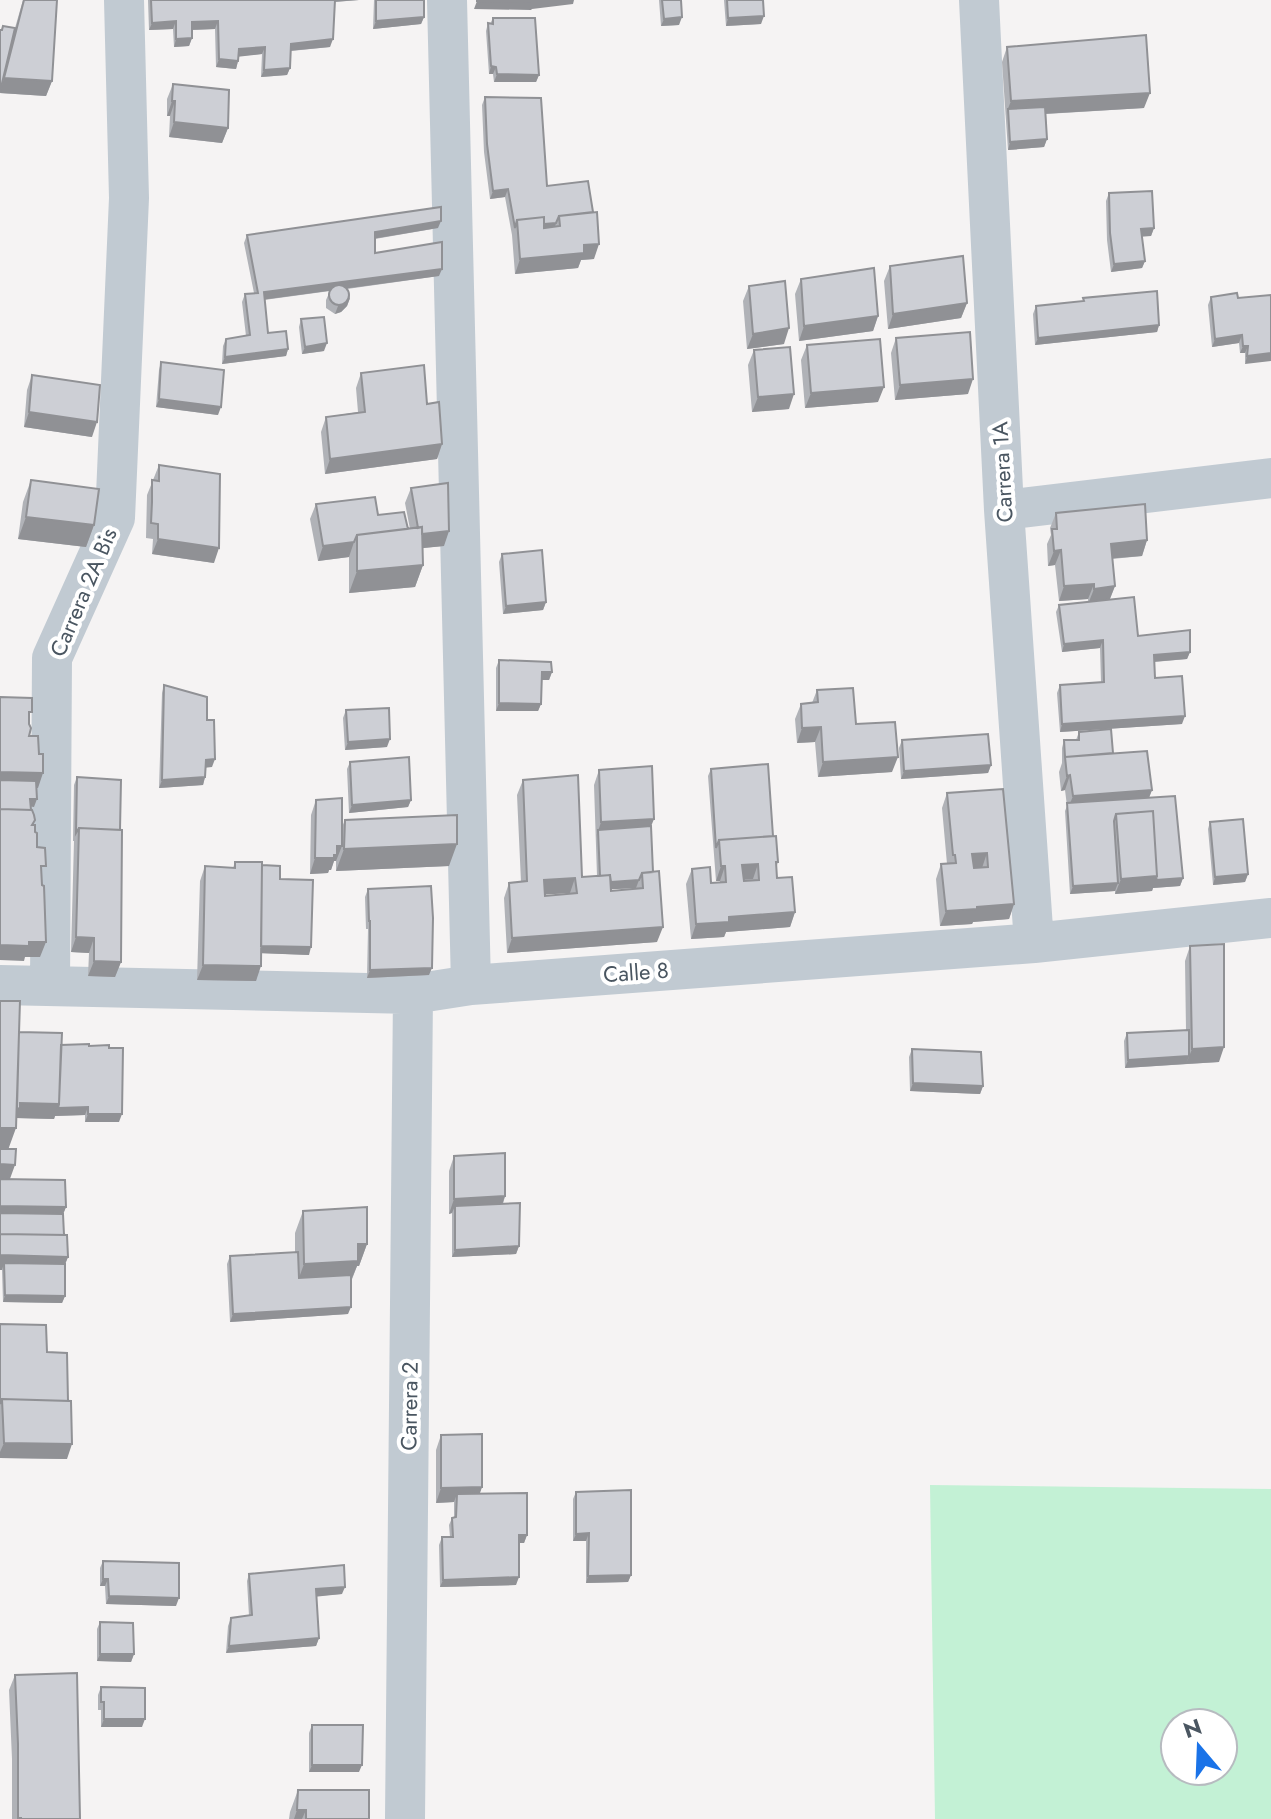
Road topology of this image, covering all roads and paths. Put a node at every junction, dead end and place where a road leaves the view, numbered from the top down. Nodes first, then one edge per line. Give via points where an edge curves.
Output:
1 (124, 0) edge
2 (447, 0) edge
3 (979, 0) edge
4 (1271, 478) edge
5 (1004, 510) junction
6 (1271, 918) edge
7 (1034, 943) junction
8 (0, 985) edge
9 (471, 985) junction
10 (50, 986) junction
11 (413, 994) junction
12 (405, 1819) edge

1 - 10 street, Carrera 2A Bis via 129,198 115,518 52,658
2 - 9 street
3 - 5 street, Carrera 1A
4 - 5 street
5 - 7 street, Carrera 1A
6 - 7 street, Calle 8
7 - 9 street, Calle 8
8 - 10 street, Calle 8
9 - 11 street, Calle 8
10 - 11 street, Calle 8
11 - 12 street, Carrera 2

